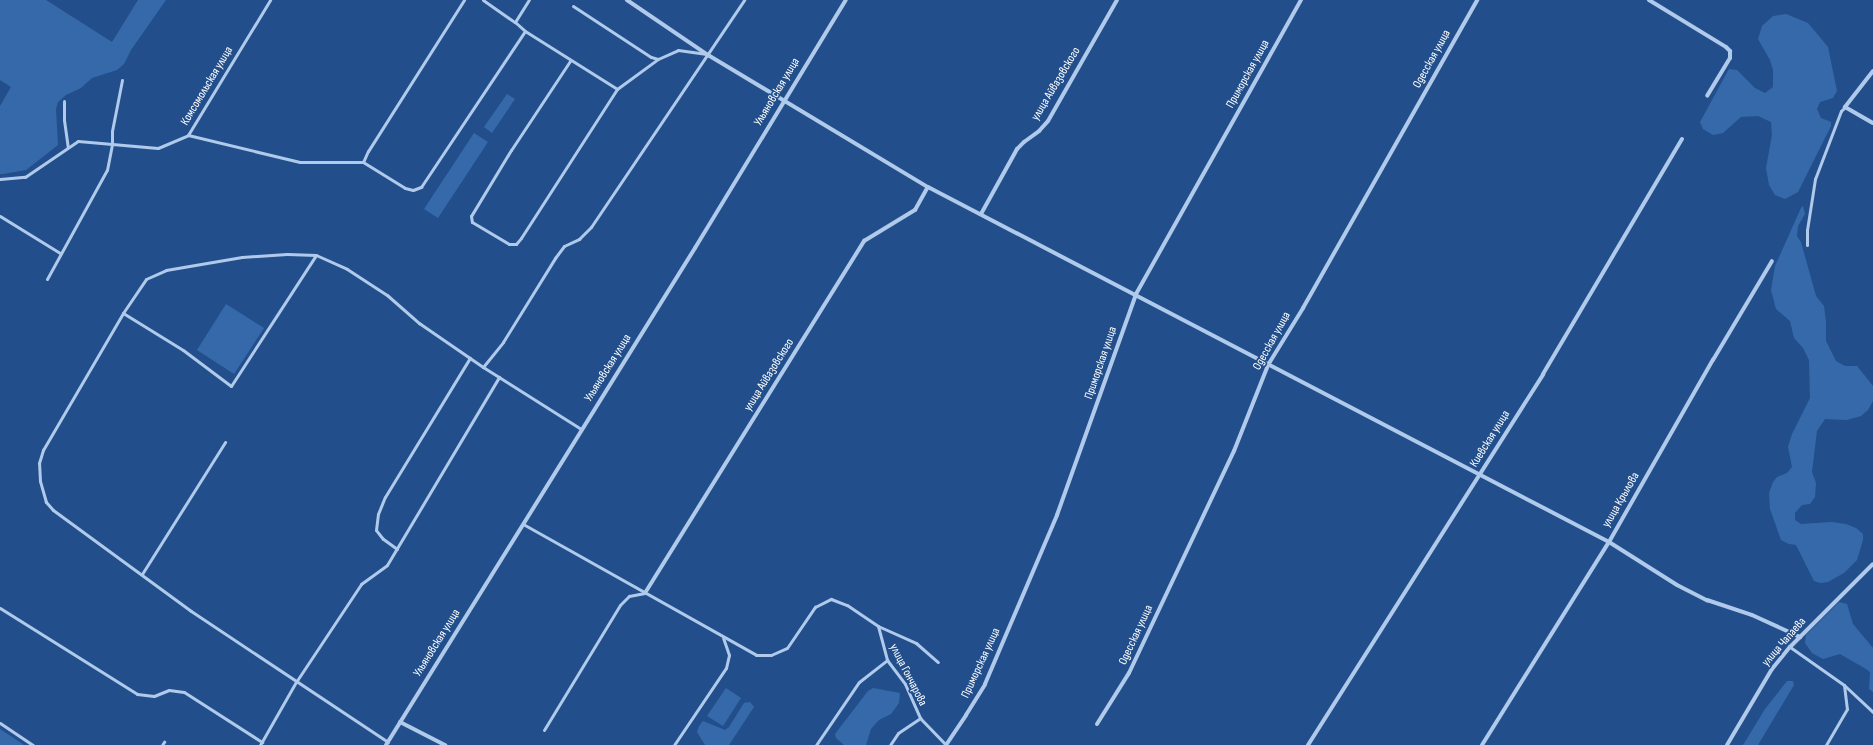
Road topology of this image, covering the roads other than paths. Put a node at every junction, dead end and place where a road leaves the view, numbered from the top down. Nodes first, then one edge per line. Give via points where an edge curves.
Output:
1 (270, 0) edge
2 (464, 0) edge
3 (483, 0) edge
4 (529, 0) edge
5 (626, 0) edge
6 (744, 0) edge
7 (846, 0) edge
8 (1117, 0) edge
9 (1302, 0) edge
10 (1477, 0) edge
11 (1649, 0) edge
12 (573, 6) dead end
13 (515, 22) junction
14 (524, 31) junction
15 (708, 55) junction
16 (658, 59) junction
17 (570, 61) junction
18 (1873, 71) edge
19 (122, 80) dead end
20 (617, 89) junction
21 (1707, 96) dead end
22 (64, 101) dead end
23 (783, 101) junction
24 (1844, 107) junction
25 (1873, 123) edge
26 (188, 136) junction
27 (1682, 139) dead end
28 (112, 144) junction
29 (68, 147) junction
30 (363, 162) junction
31 (0, 179) edge
32 (928, 187) junction
33 (982, 214) junction
34 (0, 216) edge
35 (1807, 245) dead end
36 (60, 253) junction
37 (316, 255) junction
38 (1772, 261) dead end
39 (47, 280) dead end
40 (1136, 294) junction
41 (123, 313) junction
42 (470, 358) junction
43 (1268, 365) junction
44 (483, 367) junction
45 (500, 377) junction
46 (581, 429) junction
47 (225, 442) dead end
48 (1479, 476) junction
49 (523, 524) junction
50 (1609, 542) junction
51 (397, 549) junction
52 (1873, 564) edge
53 (142, 574) junction
54 (645, 593) junction
55 (0, 608) edge
56 (878, 626) junction
57 (1800, 636) junction
58 (723, 638) junction
59 (1790, 647) junction
60 (888, 660) junction
61 (938, 662) dead end
62 (296, 682) junction
63 (1844, 685) junction
64 (1873, 712) edge
65 (920, 718) junction
66 (400, 722) junction
67 (0, 723) edge
68 (1097, 724) dead end
69 (544, 730) dead end
70 (387, 743) edge
71 (261, 744) edge
72 (33, 745) edge
73 (445, 745) edge
74 (674, 745) edge
75 (816, 745) edge
76 (890, 745) edge
77 (946, 745) edge
78 (1308, 745) edge
79 (1482, 745) edge
80 (1727, 745) edge
81 (1826, 745) edge

1 - 26 lane, Комсомольская улица
2 - 30 lane via 368,150
3 - 13 lane
4 - 13 lane
5 - 15 street
6 - 15 lane
7 - 23 street, Ульяновская улица
8 - 33 street, улица Айвазовского via 1048,121 1017,149
9 - 40 street, Приморская улица
10 - 43 street, Одесская улица
11 - 21 street via 1730,51 1730,58
12 - 16 lane via 651,57
13 - 14 lane
14 - 17 lane
14 - 30 lane via 421,187 413,190 404,188
15 - 16 lane via 678,50
15 - 23 street
15 - 44 lane via 591,226 579,239 564,246 555,258 503,342
16 - 20 lane
17 - 20 lane
17 - 20 lane via 511,150 471,216 472,222 509,244 516,244
18 - 24 street
19 - 28 lane via 112,131
22 - 29 lane
23 - 32 street
23 - 46 street, Ульяновская улица via 695,248
24 - 25 street
24 - 35 lane via 1815,179
26 - 28 lane, Комсомольская улица via 158,148
26 - 30 lane via 300,162
27 - 48 street, Киевская улица via 1543,374
28 - 29 lane, Комсомольская улица via 78,141
28 - 36 lane via 107,170
29 - 31 lane, Комсомольская улица via 24,177
32 - 33 street
32 - 54 street, улица Айвазовского via 915,210 864,241
33 - 40 street
34 - 36 lane
36 - 39 lane
37 - 41 lane via 242,256 166,270 146,279
37 - 41 lane via 231,386 183,350
37 - 42 lane via 347,269 387,295 419,323
38 - 50 street, улица Крылова
40 - 43 street
40 - 77 street, Приморская улица via 1057,515 985,684
41 - 53 lane via 43,450 39,463 40,481 46,502 53,510
42 - 44 lane
42 - 51 lane via 385,497 378,514 376,530
43 - 48 street
43 - 68 street, Одесская улица via 1234,451 1130,673
44 - 45 lane
45 - 46 lane
45 - 51 lane
46 - 49 street, Ульяновская улица
47 - 53 lane
48 - 50 street
48 - 78 street, Киевская улица
49 - 54 lane
49 - 66 street, Ульяновская улица
50 - 57 street via 1677,585 1707,600 1752,614
50 - 79 street, улица Крылова
51 - 62 lane via 387,565 361,584
52 - 57 street, улица Чапаева
53 - 62 lane via 191,611
54 - 58 lane
54 - 69 lane via 629,596 620,605
55 - 71 lane via 138,694 154,696 169,690 184,692
56 - 58 lane via 847,605 831,599 815,607 787,648 771,655 756,655
56 - 60 lane, улица Гончарова
56 - 61 lane via 916,643
57 - 59 street, улица Чапаева
58 - 74 lane via 729,655 726,668
59 - 63 lane
59 - 80 street, улица Чапаева via 1772,669
60 - 65 lane, улица Гончарова via 905,684
60 - 75 lane via 859,682
62 - 70 lane
62 - 71 lane
63 - 64 lane
63 - 81 lane via 1847,709
65 - 76 lane via 898,732
65 - 77 lane, улица Гончарова
66 - 70 street, Ульяновская улица
66 - 73 street
67 - 72 lane

